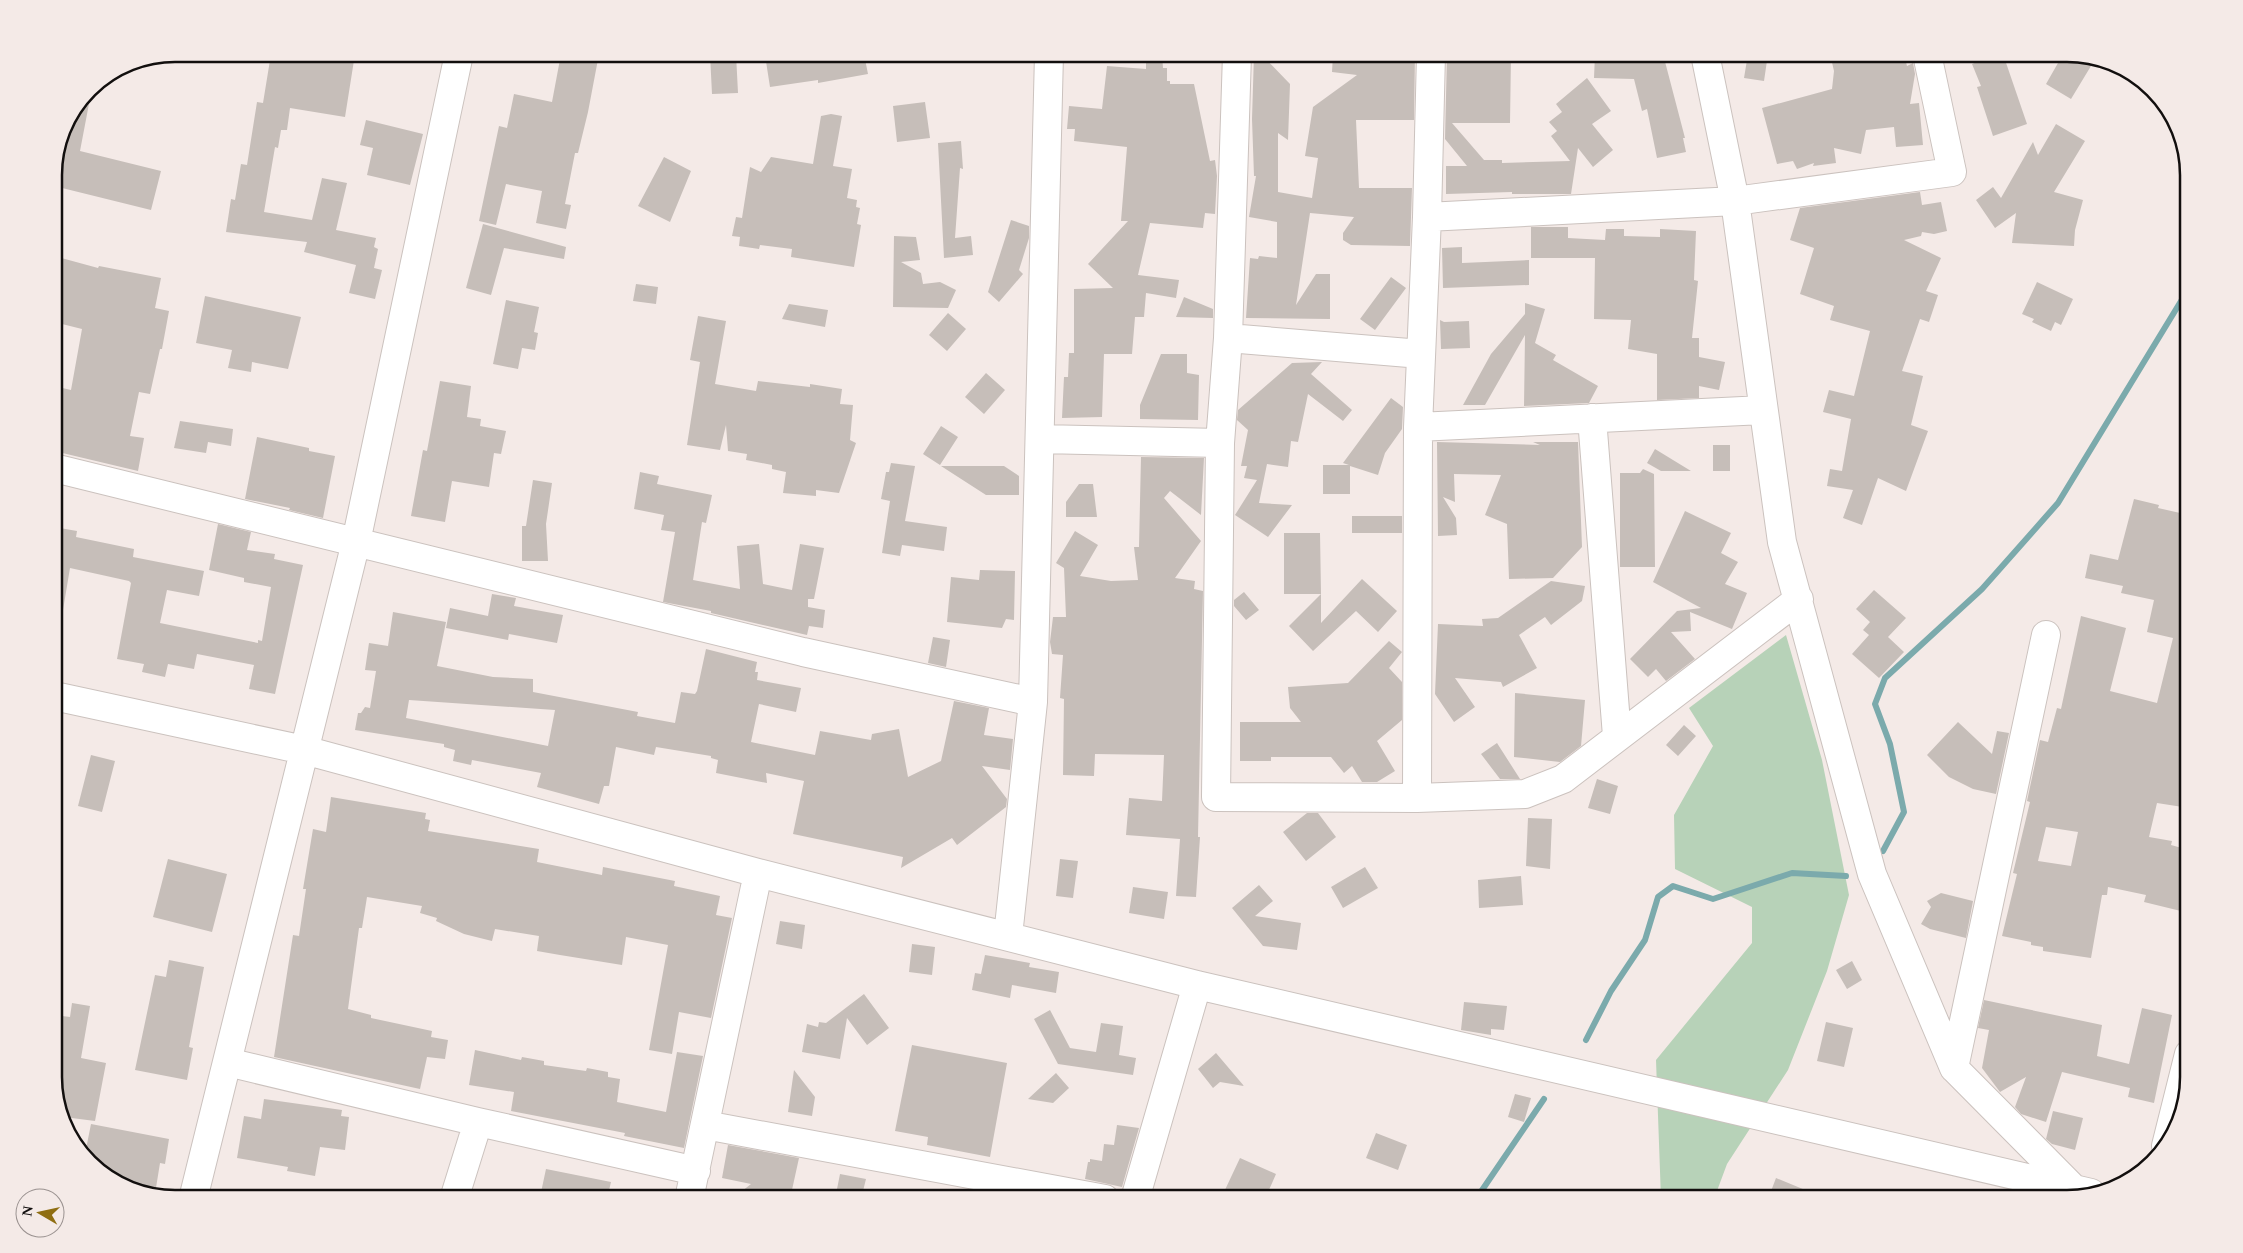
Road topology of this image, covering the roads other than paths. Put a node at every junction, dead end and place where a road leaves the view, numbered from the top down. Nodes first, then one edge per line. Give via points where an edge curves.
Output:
1 (1236, 62) edge
2 (1431, 62) edge
3 (1707, 62) edge
4 (1929, 62) edge
5 (456, 63) edge
6 (1049, 63) edge
7 (1735, 201) junction
8 (1427, 217) junction
9 (1228, 338) junction
10 (1420, 354) junction
11 (1763, 410) junction
12 (1592, 418) junction
13 (1418, 427) junction
14 (1040, 439) junction
15 (1220, 443) junction
16 (63, 470) edge
17 (356, 542) junction
18 (1799, 600) junction
19 (2046, 635) dead end
20 (63, 698) edge
21 (1033, 702) junction
22 (1617, 736) junction
23 (304, 750) junction
24 (1417, 798) junction
25 (758, 873) junction
26 (1008, 936) junction
27 (1197, 985) junction
28 (227, 1062) junction
29 (1954, 1068) junction
30 (2180, 1090) edge
31 (2173, 1119) edge
32 (478, 1122) junction
33 (705, 1125) junction
34 (696, 1170) junction
35 (196, 1190) edge
36 (457, 1190) edge
37 (691, 1190) edge
38 (1056, 1190) edge
39 (1138, 1190) edge
40 (2069, 1190) edge
41 (2079, 1190) edge

1 - 9 street
2 - 8 street
3 - 7 street
4 - 7 street via 1952,172
5 - 17 street
6 - 14 street
7 - 8 street
7 - 11 street
8 - 10 street
9 - 10 street
9 - 15 street
10 - 13 street
11 - 12 street
11 - 18 street via 1782,542
12 - 13 street
12 - 22 street
13 - 24 street
14 - 15 street
14 - 21 street
15 - 24 street via 1216,798
16 - 17 street
17 - 21 street via 803,652
17 - 23 street
18 - 22 street
18 - 29 street via 1872,874
19 - 29 street
20 - 23 street
21 - 26 street
22 - 24 street via 1563,779 1525,794
23 - 25 street
23 - 28 street
25 - 26 street
25 - 33 street
26 - 27 street
27 - 39 street
27 - 40 street
28 - 32 street
28 - 35 street
29 - 41 street
30 - 31 street
32 - 34 street
32 - 36 street
33 - 34 street
33 - 38 street
34 - 37 street

